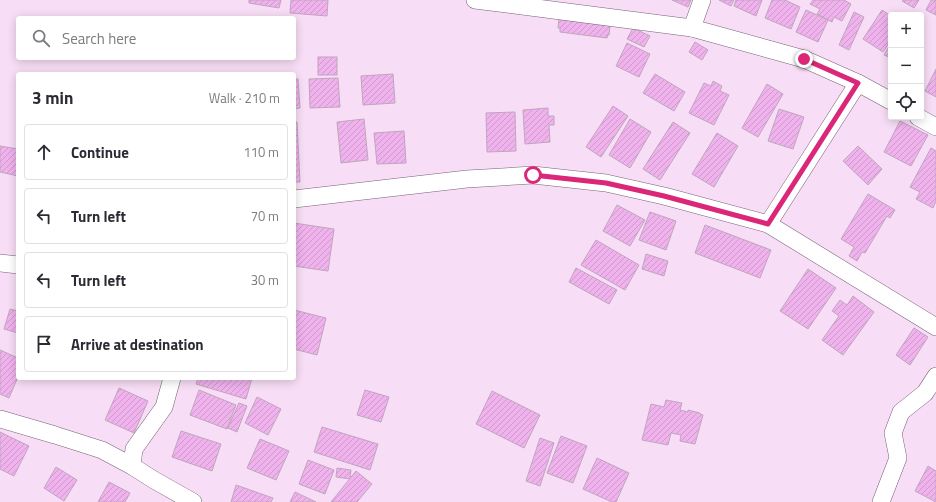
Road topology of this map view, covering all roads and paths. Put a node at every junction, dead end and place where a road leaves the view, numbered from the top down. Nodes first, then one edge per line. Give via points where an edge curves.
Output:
1 (475, 0) edge
2 (702, 0) edge
3 (692, 28) junction
4 (858, 83) junction
5 (888, 100) edge
6 (923, 120) edge
7 (936, 127) edge
8 (296, 199) edge
9 (768, 224) junction
10 (0, 263) edge
11 (16, 266) edge
12 (936, 328) edge
13 (936, 376) edge
14 (171, 380) edge
15 (0, 419) edge
16 (132, 466) junction
17 (193, 502) edge
18 (881, 502) edge

1 - 3 street
2 - 3 street
3 - 4 street via 804,59
4 - 5 street
4 - 9 street
6 - 7 street
8 - 9 street via 467,178 533,175 606,183
9 - 12 street
10 - 11 street
13 - 18 street via 925,393 901,412 892,433 898,458
14 - 16 street via 164,407 134,449
15 - 16 street via 102,450
16 - 17 street

